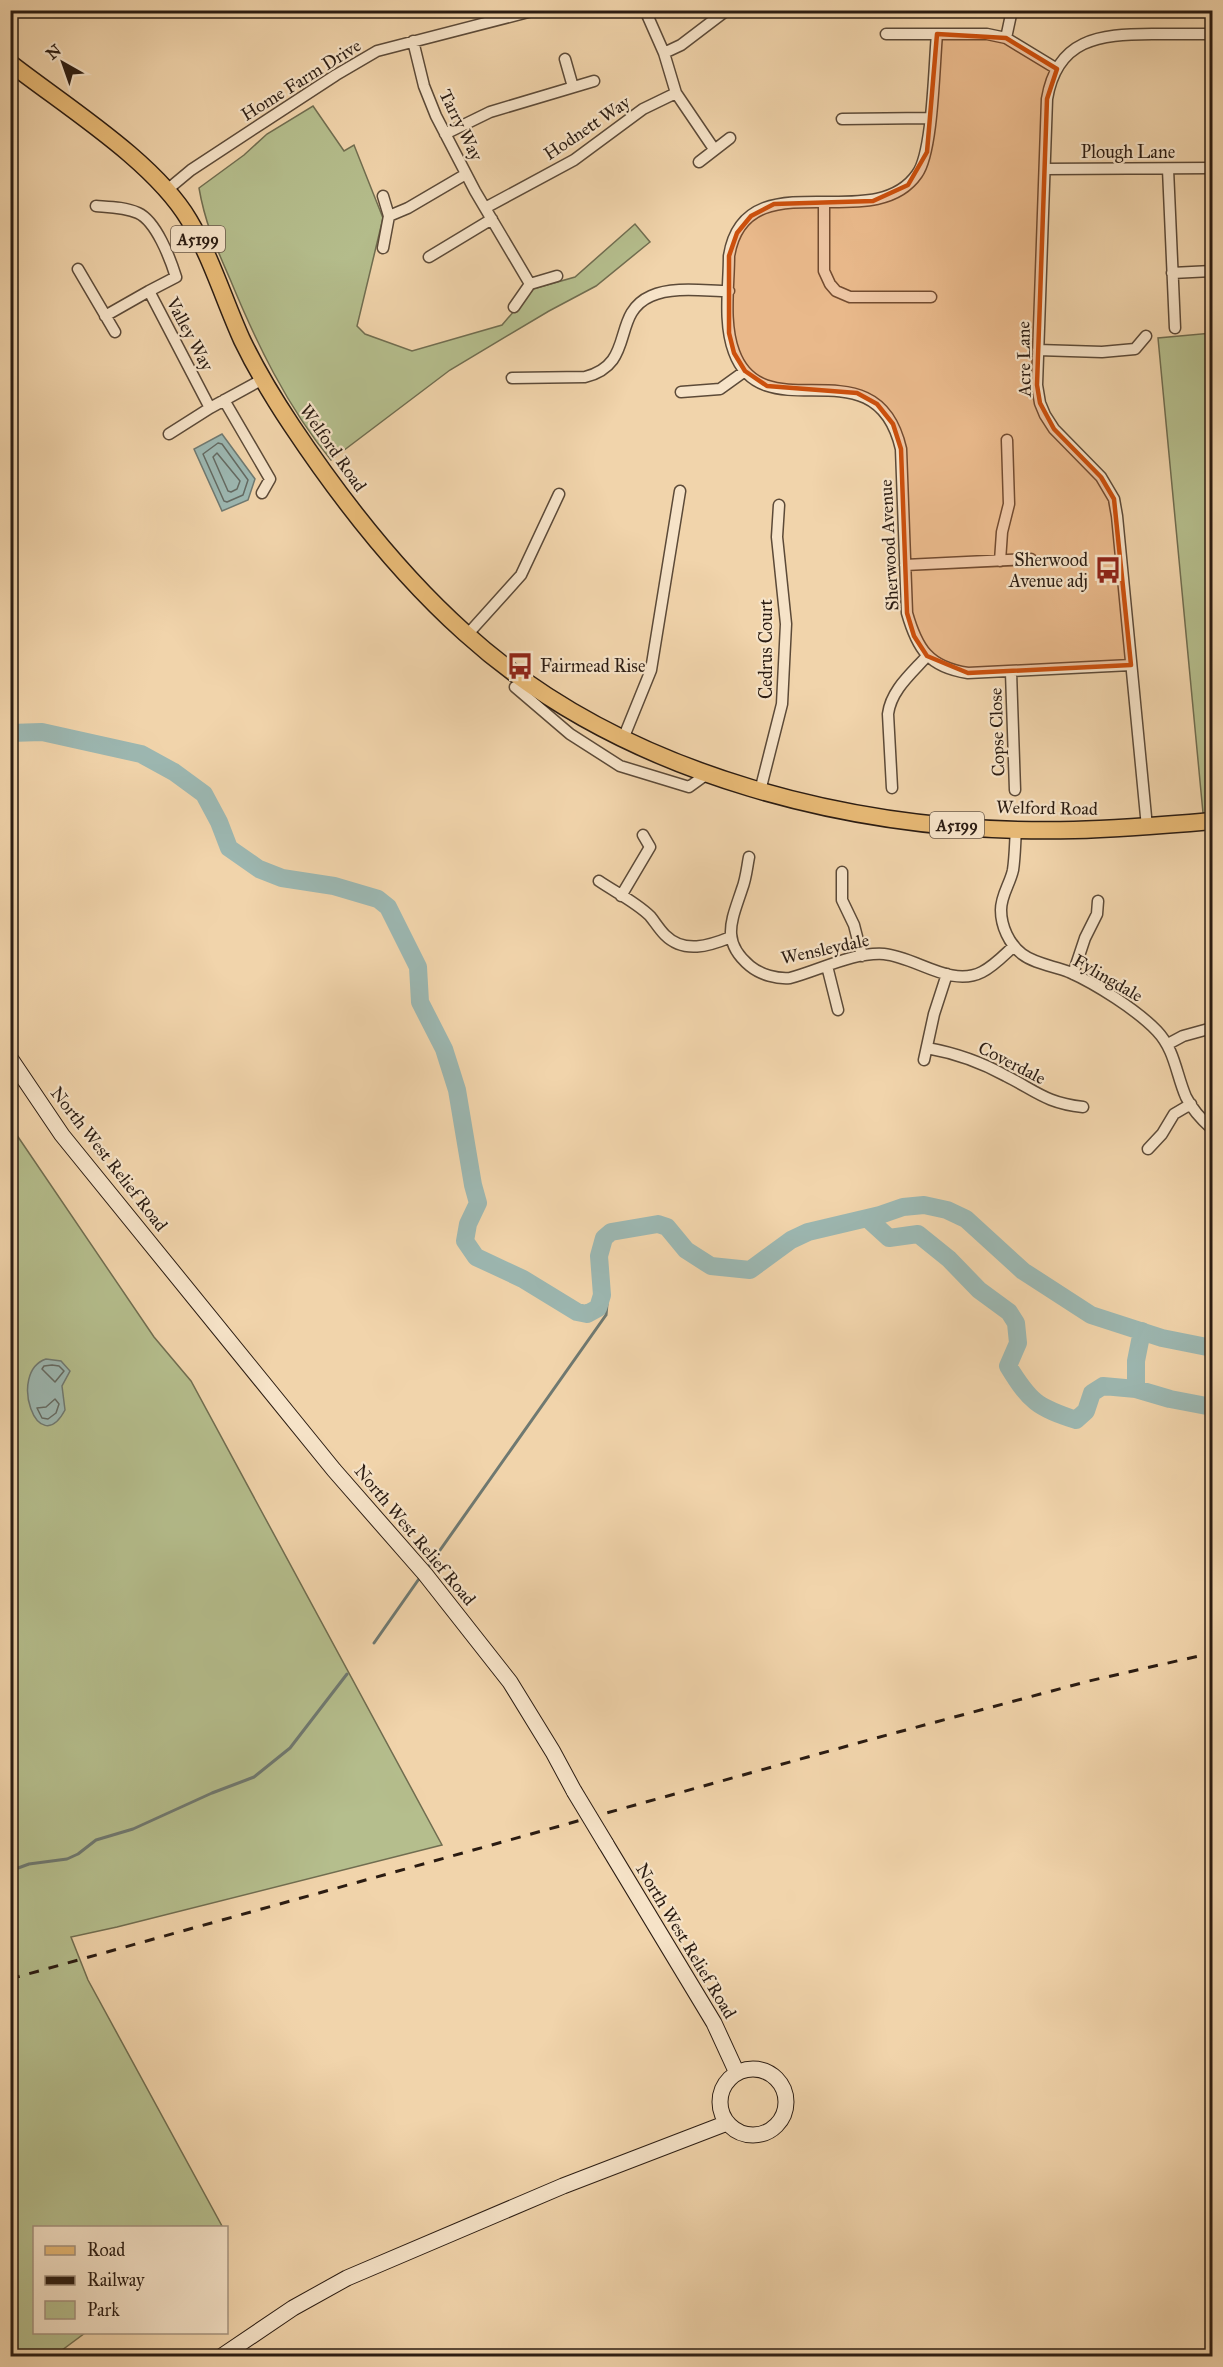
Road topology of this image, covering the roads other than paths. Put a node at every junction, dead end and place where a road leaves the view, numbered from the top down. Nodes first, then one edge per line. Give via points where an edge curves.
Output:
1 (536, 10) edge
2 (645, 10) edge
3 (727, 10) edge
4 (1012, 10) edge
5 (886, 34) dead end
6 (937, 34) junction
7 (1212, 34) edge
8 (1006, 38) junction
9 (413, 41) junction
10 (664, 53) junction
11 (565, 59) dead end
12 (10, 63) edge
13 (1057, 69) junction
14 (594, 81) dead end
15 (573, 87) junction
16 (676, 93) junction
17 (929, 118) junction
18 (842, 119) dead end
19 (445, 134) junction
20 (730, 138) dead end
21 (714, 149) junction
22 (699, 162) dead end
23 (1212, 168) edge
24 (1045, 169) junction
25 (1168, 169) junction
26 (466, 174) junction
27 (167, 190) junction
28 (383, 196) dead end
29 (824, 202) junction
30 (96, 206) dead end
31 (485, 208) junction
32 (388, 216) junction
33 (492, 219) junction
34 (383, 248) dead end
35 (429, 257) dead end
36 (78, 269) dead end
37 (1212, 271) edge
38 (1172, 273) junction
39 (557, 276) dead end
40 (531, 284) junction
41 (149, 291) junction
42 (729, 291) junction
43 (931, 297) dead end
44 (514, 307) dead end
45 (105, 316) junction
46 (1175, 328) dead end
47 (115, 332) dead end
48 (1146, 336) dead end
49 (1038, 350) junction
50 (745, 370) junction
51 (512, 378) dead end
52 (263, 379) junction
53 (681, 392) dead end
54 (224, 400) junction
55 (210, 408) junction
56 (169, 434) dead end
57 (1006, 440) dead end
58 (680, 491) dead end
59 (262, 492) dead end
60 (559, 494) dead end
61 (778, 505) dead end
62 (1031, 560) dead end
63 (1000, 561) junction
64 (905, 565) junction
65 (467, 635) junction
66 (927, 656) junction
67 (1131, 665) junction
68 (1011, 672) junction
69 (515, 687) dead end
70 (579, 715) junction
71 (570, 734) junction
72 (623, 739) junction
73 (707, 774) junction
74 (892, 788) dead end
75 (1015, 790) dead end
76 (760, 791) junction
77 (1212, 821) edge
78 (1147, 827) junction
79 (1016, 829) junction
80 (643, 836) dead end
81 (749, 856) dead end
82 (842, 872) dead end
83 (599, 881) dead end
84 (621, 896) junction
85 (1098, 901) dead end
86 (731, 937) junction
87 (1014, 946) junction
88 (862, 956) junction
89 (827, 966) junction
90 (947, 974) junction
91 (1073, 974) junction
92 (838, 1010) dead end
93 (1212, 1028) edge
94 (1168, 1044) junction
95 (927, 1048) junction
96 (10, 1058) edge
97 (924, 1060) dead end
98 (1191, 1104) junction
99 (1083, 1107) dead end
100 (1212, 1129) edge
101 (1148, 1149) dead end
102 (737, 2073) junction
103 (727, 2123) junction
104 (222, 2356) edge

1 - 9 street, Home Farm Drive
2 - 10 street
3 - 10 street
4 - 8 street
5 - 6 street
6 - 8 street
6 - 17 street, Sherwood Avenue
7 - 13 street, Acre Lane via 1099,37 1087,41
8 - 13 street
9 - 19 street, Tarry Way via 424,86
9 - 27 street, Home Farm Drive via 378,51 336,75 191,170
10 - 16 street
11 - 15 street
12 - 27 main road, Welford Road / A5199 via 123,149
13 - 24 street, Acre Lane via 1050,80 1047,99
14 - 15 street
15 - 19 street via 490,111
16 - 21 street
16 - 31 street, Hodnett Way via 643,109 574,160
17 - 18 street
17 - 29 street, Sherwood Avenue via 927,152 909,185 873,201
19 - 26 street, Tarry Way
20 - 21 street
21 - 22 street
23 - 25 street, Plough Lane
24 - 25 street, Plough Lane
24 - 49 street, Acre Lane
25 - 38 street
26 - 31 street, Tarry Way
26 - 32 street
27 - 52 main road, Welford Road / A5199 via 189,220
28 - 32 street
29 - 42 street, Sherwood Avenue via 774,204 751,216 731,244
29 - 43 street via 824,271 837,291 850,297
30 - 41 street, Valley Way via 127,209 148,219 176,276
31 - 33 street, Tarry Way
32 - 34 street
33 - 35 street
33 - 40 street, Tarry Way
36 - 45 street
37 - 38 street
38 - 46 street
39 - 40 street
40 - 44 street
41 - 45 street
41 - 55 street, Valley Way
42 - 50 street, Sherwood Avenue via 730,340
42 - 51 street via 661,292 640,302 626,321 617,354 595,375
45 - 47 street
48 - 49 street via 1135,349
49 - 67 street, Acre Lane via 1037,385 1045,415 1101,477 1114,499
50 - 53 street via 720,389
50 - 64 street, Sherwood Avenue via 780,390 857,393 886,414 901,449
52 - 54 street
52 - 65 main road, Welford Road / A5199 via 358,517 418,589
54 - 55 street
54 - 59 street via 270,480
55 - 56 street
57 - 63 street via 1009,504
58 - 72 street via 651,670
60 - 65 street via 521,575
61 - 76 street, Cedrus Court via 777,537 786,624 782,704
62 - 63 street
63 - 64 street
64 - 66 street, Sherwood Avenue via 908,612 914,636
65 - 70 main road, Welford Road / A5199
66 - 68 street via 958,671
66 - 74 street via 890,702
67 - 68 street
67 - 78 street, Acre Lane
68 - 75 street, Copse Close
69 - 71 street
70 - 71 street
70 - 72 main road, Welford Road / A5199
71 - 73 street via 620,766 661,780 689,788
72 - 73 main road, Welford Road / A5199
73 - 76 main road, Welford Road / A5199
76 - 79 main road, Welford Road / A5199 via 895,818
77 - 78 main road, Welford Road / A5199
78 - 79 main road, Welford Road / A5199
79 - 87 street via 1013,869 1001,909 1006,933
80 - 84 street via 650,847
81 - 86 street via 733,912
82 - 88 street via 842,900
83 - 84 street
84 - 86 street via 650,917 674,942 701,947
85 - 91 street via 1097,914
86 - 89 street, Wensleydale via 746,962 772,976 790,978
87 - 90 street, Wensleydale via 980,973
87 - 91 street, Fylingdale via 1031,959
88 - 89 street, Wensleydale
88 - 90 street, Wensleydale via 896,956
89 - 92 street
90 - 95 street
91 - 94 street, Fylingdale via 1137,1013
93 - 94 street
94 - 98 street, Fylingdale
95 - 97 street
95 - 99 street, Coverdale via 988,1067 1054,1102
96 - 102 street, North West Relief Road, bridge via 62,1135 510,1682 714,2023
98 - 100 street, Fylingdale
98 - 101 street via 1174,1114
102 - 103 street via 722,2090 720,2112
102 - 103 street via 768,2073 783,2088 785,2109 781,2119 765,2133 744,2134
103 - 104 street via 563,2186 365,2270 293,2308

